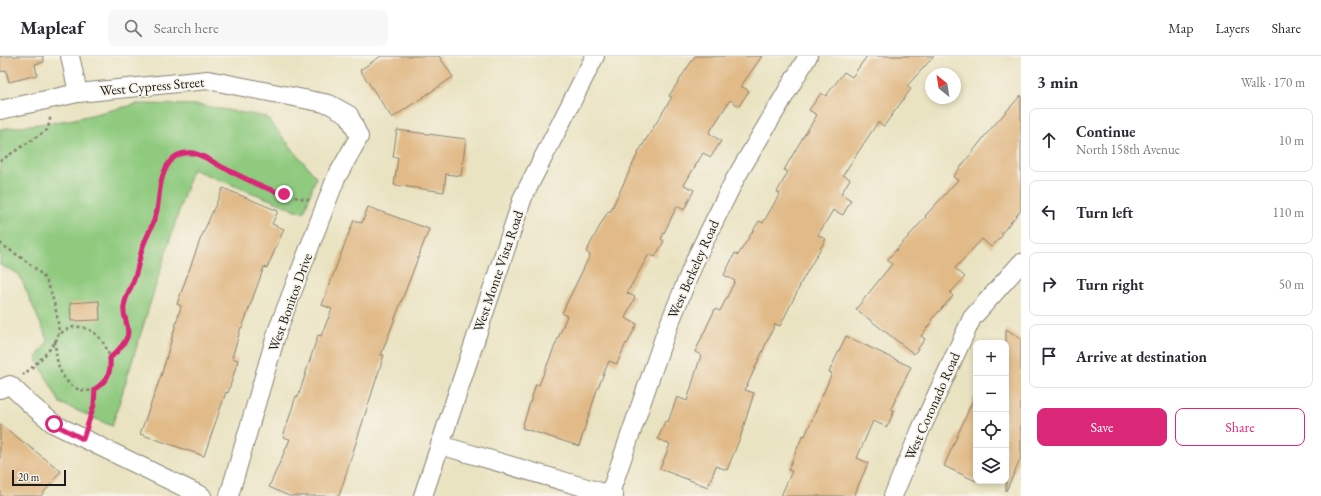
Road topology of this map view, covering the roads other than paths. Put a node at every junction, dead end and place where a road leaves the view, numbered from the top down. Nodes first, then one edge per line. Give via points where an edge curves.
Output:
1 (70, 56) edge
2 (808, 56) edge
3 (589, 58) edge
4 (78, 93) junction
5 (0, 110) edge
6 (349, 115) joint
7 (1021, 263) edge
8 (5, 387) edge
9 (440, 445) junction
10 (611, 495) edge
11 (202, 496) edge
12 (229, 496) edge
13 (423, 496) edge
14 (893, 496) edge

1 - 4 street
2 - 10 street, West Berkeley Road via 734,179 696,258 666,332
3 - 9 street, West Monte Vista Road via 523,197
4 - 5 street, West Cypress Street
4 - 6 street, West Cypress Street via 208,80 329,104
6 - 12 street, West Bonitos Drive via 359,137 336,178 278,329
7 - 14 street, West Coronado Road via 972,318
8 - 11 street via 54,424
9 - 10 street
9 - 13 street, West Monte Vista Road

